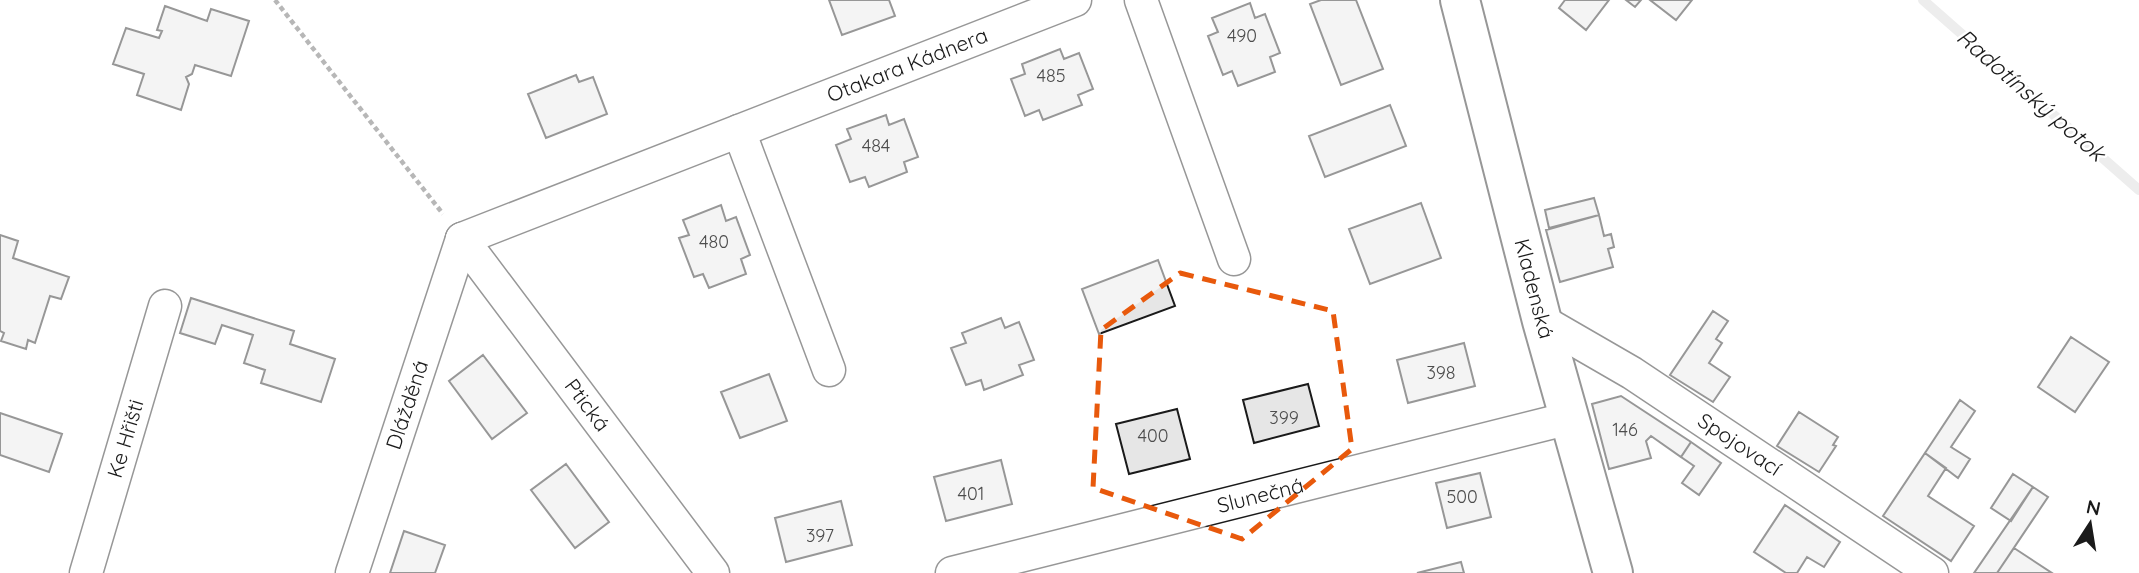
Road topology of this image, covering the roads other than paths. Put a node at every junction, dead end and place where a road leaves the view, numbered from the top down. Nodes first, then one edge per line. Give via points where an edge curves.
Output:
1 (1075, 0) edge
2 (1141, 0) edge
3 (1460, 0) edge
4 (739, 131) junction
5 (462, 239) junction
6 (1234, 259) dead end
7 (165, 306) dead end
8 (1542, 321) junction
9 (829, 370) dead end
10 (1570, 418) junction
11 (86, 573) edge
12 (352, 573) edge
13 (713, 573) edge
14 (952, 573) edge
15 (1613, 573) edge
16 (1932, 573) edge

1 - 4 street, Otakara Kádnera
2 - 6 street
3 - 8 main road, Kladenská
4 - 5 street, Otakara Kádnera
4 - 9 street
5 - 12 street, Dlážděná
5 - 13 street, Ptická
7 - 11 street, Ke Hřišti
8 - 10 main road, Kladenská
8 - 16 street, Spojovací via 1632,373
10 - 14 street, Slunečná
10 - 15 main road, Kladenská

